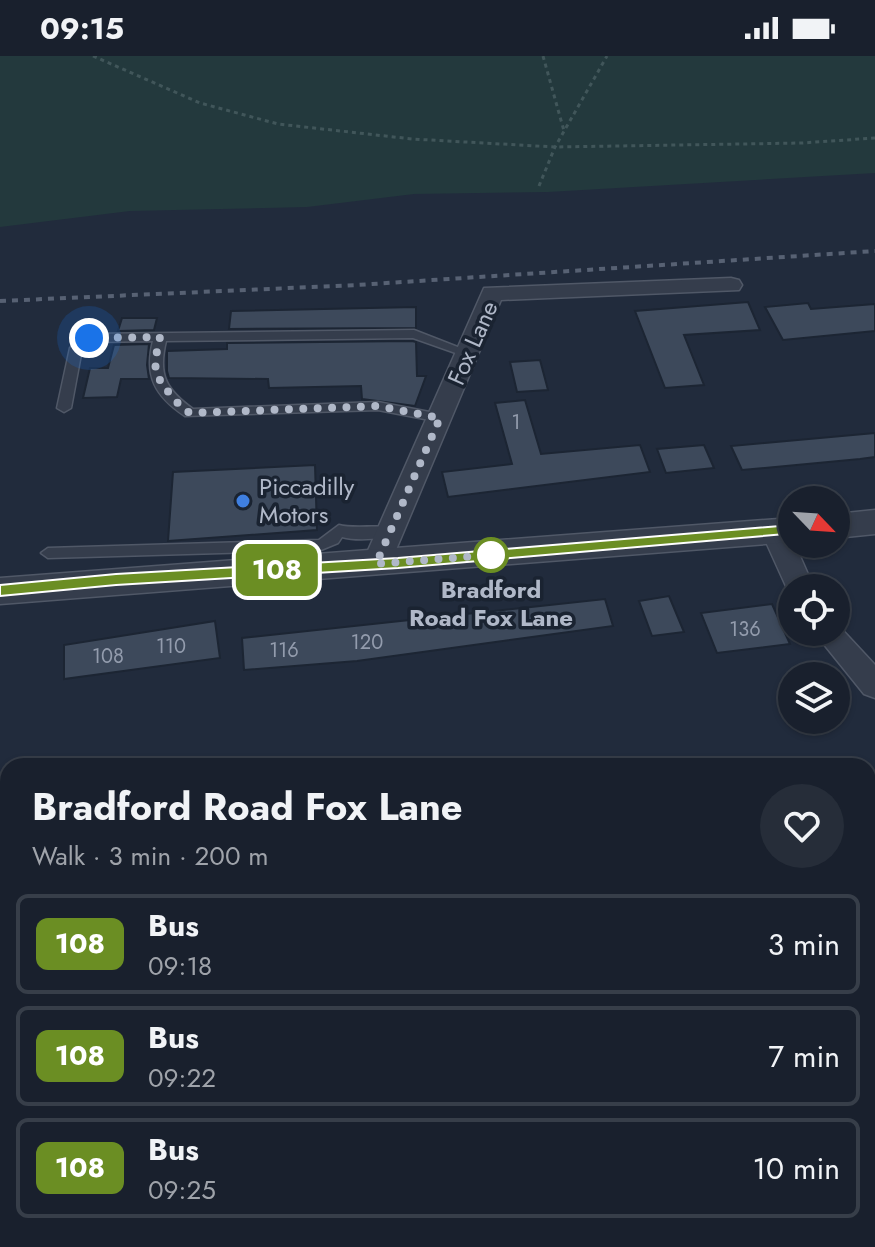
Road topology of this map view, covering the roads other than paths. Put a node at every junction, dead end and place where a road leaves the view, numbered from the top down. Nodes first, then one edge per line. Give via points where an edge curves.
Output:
1 (731, 285) dead end
2 (160, 337) junction
3 (467, 353) junction
4 (64, 408) dead end
5 (440, 418) junction
6 (875, 522) edge
7 (850, 525) edge
8 (391, 531) junction
9 (778, 531) edge
10 (48, 553) dead end
11 (376, 564) junction
12 (0, 591) edge
13 (841, 646) edge
14 (875, 686) edge

1 - 3 street, Fox Lane via 492,293
2 - 3 lane via 414,334
2 - 4 lane via 81,341
2 - 5 lane via 157,378 190,413 378,406
3 - 5 street, Fox Lane
5 - 8 street, Fox Lane
6 - 7 street
8 - 10 lane via 339,530 321,545
8 - 11 street, Fox Lane
9 - 11 street
11 - 12 street
13 - 14 street

